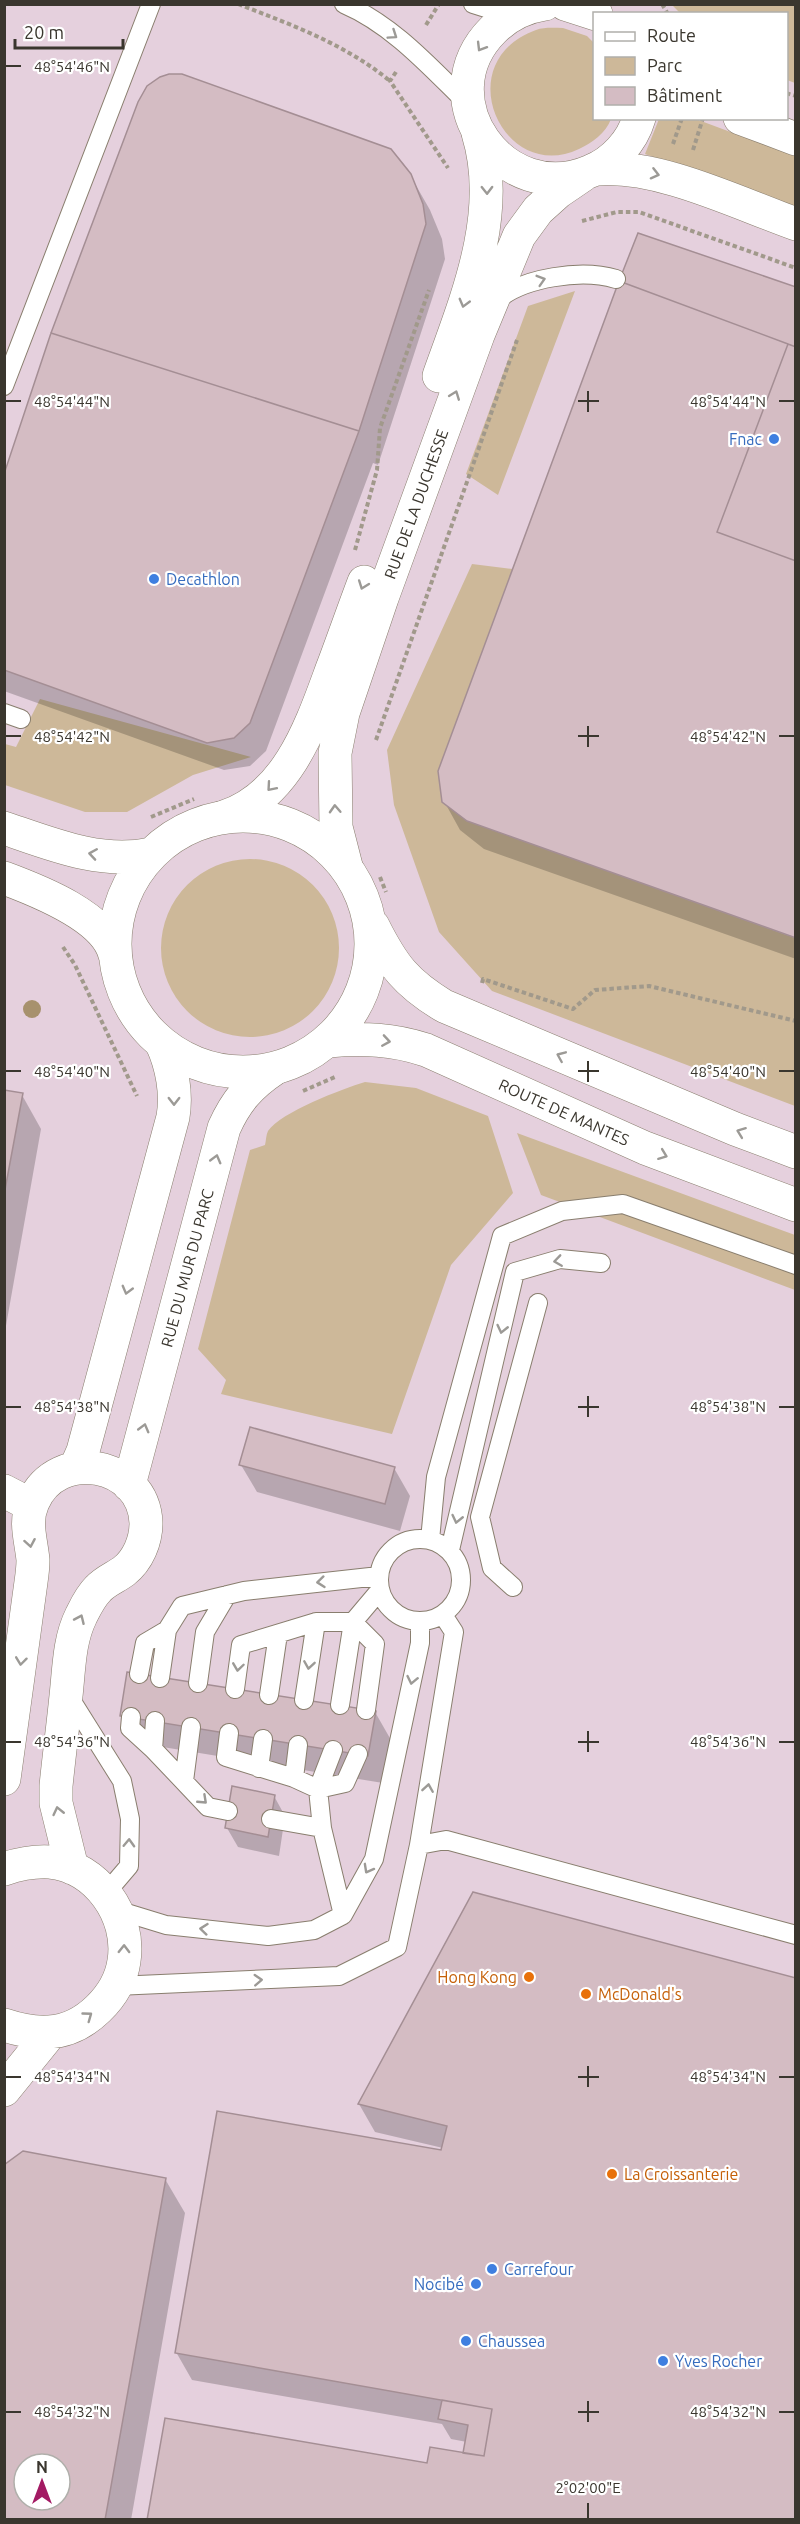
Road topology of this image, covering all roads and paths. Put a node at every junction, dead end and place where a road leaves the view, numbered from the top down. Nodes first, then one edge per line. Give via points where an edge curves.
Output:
1 (150, 4) edge
2 (238, 4) edge
3 (344, 4) edge
4 (439, 4) edge
5 (473, 4) edge
6 (545, 4) edge
7 (565, 4) edge
8 (593, 13) edge
9 (511, 16) junction
10 (412, 48) junction
11 (390, 81) junction
12 (473, 119) junction
13 (638, 120) edge
14 (745, 120) edge
15 (795, 139) edge
16 (590, 172) junction
17 (453, 176) dead end
18 (795, 224) edge
19 (574, 225) dead end
20 (795, 268) edge
21 (616, 279) dead end
22 (431, 284) dead end
23 (490, 306) junction
24 (519, 334) dead end
25 (4, 386) edge
26 (352, 559) dead end
27 (373, 750) dead end
28 (214, 806) junction
29 (142, 822) dead end
30 (4, 828) edge
31 (151, 854) junction
32 (346, 867) junction
33 (379, 876) dead end
34 (4, 878) edge
35 (378, 908) junction
36 (62, 944) dead end
37 (115, 955) junction
38 (483, 979) dead end
39 (795, 1021) edge
40 (328, 1041) junction
41 (162, 1044) junction
42 (274, 1069) junction
43 (336, 1077) dead end
44 (300, 1093) dead end
45 (139, 1100) dead end
46 (795, 1152) edge
47 (795, 1205) edge
48 (601, 1263) dead end
49 (795, 1265) edge
50 (538, 1303) dead end
51 (76, 1467) junction
52 (129, 1485) junction
53 (18, 1498) edge
54 (430, 1540) junction
55 (450, 1550) junction
56 (379, 1583) junction
57 (513, 1587) dead end
58 (227, 1595) junction
59 (443, 1615) junction
60 (316, 1622) junction
61 (353, 1622) junction
62 (420, 1622) junction
63 (167, 1630) junction
64 (278, 1634) junction
65 (139, 1674) dead end
66 (160, 1678) dead end
67 (198, 1683) dead end
68 (235, 1689) dead end
69 (67, 1693) junction
70 (269, 1695) dead end
71 (304, 1700) dead end
72 (340, 1705) dead end
73 (366, 1710) dead end
74 (131, 1718) dead end
75 (154, 1721) dead end
76 (191, 1727) dead end
77 (229, 1733) dead end
78 (263, 1738) dead end
79 (298, 1745) dead end
80 (153, 1749) junction
81 (333, 1750) dead end
82 (358, 1754) dead end
83 (260, 1767) junction
84 (294, 1778) junction
85 (4, 1779) edge
86 (184, 1781) junction
87 (318, 1789) junction
88 (228, 1811) dead end
89 (271, 1819) dead end
90 (322, 1828) junction
91 (419, 1845) junction
92 (72, 1868) junction
93 (4, 1869) edge
94 (111, 1902) junction
95 (343, 1915) junction
96 (795, 1935) edge
97 (116, 1986) junction
98 (4, 2025) edge
99 (51, 2032) junction
100 (4, 2090) edge

1 - 25 lane
2 - 11 path via 325,38
3 -> 10 lane
4 - 10 path
5 - 9 lane
6 - 9 street
7 - 8 street
9 -> 12 street, RUE DE LA DUCHESSE via 489,34 474,59 469,74
10 - 11 path
10 - 12 lane
11 - 17 path
12 - 16 street via 497,157 523,173 553,179
12 -> 28 street, RUE DE LA DUCHESSE via 487,181 486,223 464,302 411,456 324,690 304,741 282,774 255,802 239,812
13 - 16 street, RUE DE LA DUCHESSE via 620,151
14 - 15 street
16 -> 18 street via 636,169 661,175
16 - 23 street, RUE DE LA DUCHESSE via 558,192 525,225
19 - 20 path via 617,212 639,212
23 -> 21 lane via 506,292 556,276
22 - 26 path via 380,428 377,470
32 -> 23 street, RUE DE LA DUCHESSE via 336,827 334,784 343,713 406,528
24 - 27 path
28 - 29 path
28 - 31 street
28 - 32 street via 292,825 321,842
31 -> 30 street via 118,857 74,851
31 - 37 street via 122,901
32 - 35 street
33 - 35 path
34 - 37 street via 78,913 108,938
35 - 40 street via 368,979 348,1018
46 -> 35 street via 444,1006 408,982 382,945
36 - 45 path
37 - 41 street via 126,997 142,1023
38 - 39 path via 573,1009 595,990 650,986
40 - 42 street via 303,1058
40 -> 47 street, ROUTE DE MANTES via 371,1038 426,1050 645,1148
41 - 42 street via 215,1069
41 -> 51 street via 173,1083 173,1117
52 -> 42 street, RUE DU MUR DU PARC via 225,1128 243,1094
43 - 44 path
48 -> 55 lane via 560,1258 515,1272
49 - 54 lane via 623,1204 562,1211 502,1236 436,1477
50 - 57 lane via 480,1517 492,1568
51 - 52 street via 104,1469
51 - 53 street
69 -> 52 street via 71,1650 89,1599 134,1562 143,1541 143,1509
53 -> 85 street via 33,1561
54 - 55 lane
54 - 56 lane via 416,1539 391,1551 383,1562
55 - 59 lane via 457,1559 462,1580 460,1594
56 -> 58 lane
56 - 61 lane
56 - 62 lane via 385,1602 395,1612 406,1620
58 - 63 lane via 182,1606
58 - 67 lane via 205,1632
59 - 62 lane
91 -> 59 lane via 454,1632
60 - 61 lane
60 - 64 lane
60 -> 71 lane
61 - 72 lane
61 - 73 lane via 375,1644
62 -> 95 lane via 420,1643 374,1859
63 - 65 lane via 145,1643
63 - 66 lane
64 -> 68 lane via 241,1645
64 - 70 lane
92 -> 69 street via 56,1803
94 -> 69 lane via 129,1866 130,1819 122,1781
74 - 80 lane via 130,1728
75 - 80 lane
76 - 86 lane
77 - 83 lane via 226,1757
78 - 83 lane
79 - 84 lane
80 - 86 lane
81 - 87 lane
82 - 87 lane via 345,1783
83 - 84 lane
84 - 87 lane
86 -> 88 lane via 208,1807
87 - 90 lane
89 - 90 lane
90 - 95 lane
91 - 96 lane via 446,1840
97 -> 91 lane via 339,1976 397,1947
92 - 93 street via 50,1862 27,1862
92 - 94 street via 90,1878
95 -> 94 lane via 314,1930 268,1936 166,1925
97 -> 94 street via 124,1962 124,1936
99 -> 97 street via 77,2024 99,2008
98 - 99 street via 22,2031
99 - 100 street

